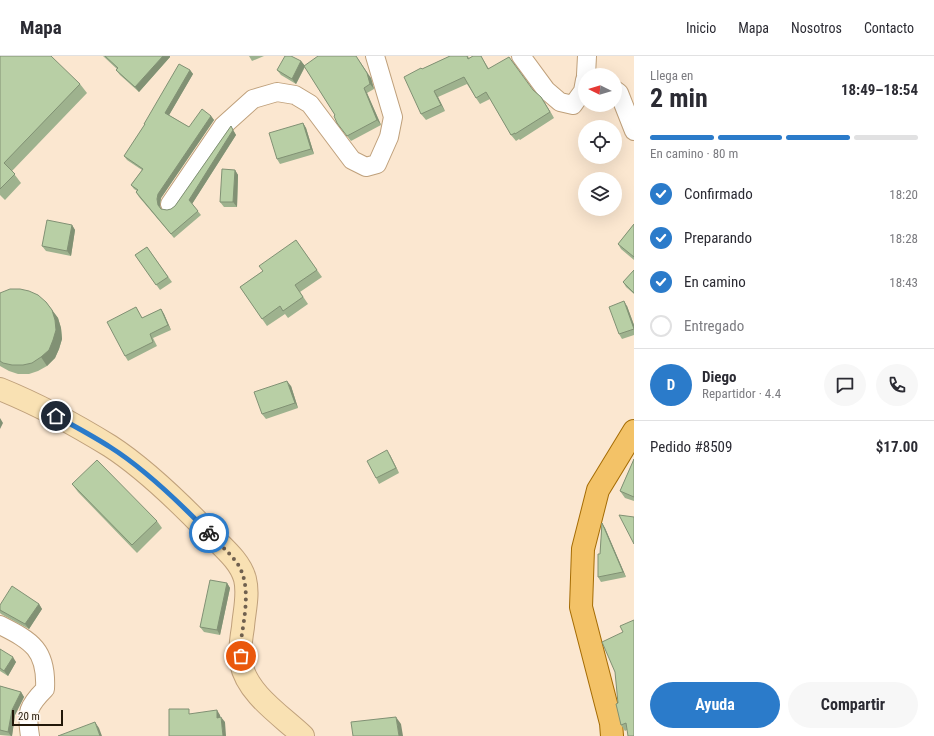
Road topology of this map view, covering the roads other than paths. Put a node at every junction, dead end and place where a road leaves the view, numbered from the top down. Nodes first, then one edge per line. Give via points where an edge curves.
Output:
1 (375, 56) edge
2 (521, 56) edge
3 (578, 98) edge
4 (622, 101) edge
5 (634, 131) edge
6 (170, 204) dead end
7 (0, 389) edge
8 (634, 431) edge
9 (0, 625) edge
10 (30, 736) edge
11 (303, 736) edge
12 (612, 736) edge

1 - 6 street via 393,117 389,137 377,164 366,167 352,160 310,104 295,94 278,92 253,99 223,126
2 - 3 street via 546,90 560,102 573,105
4 - 5 street
7 - 11 street via 43,409 110,447 163,489 237,563 245,579 246,595 240,648 241,664 258,696
8 - 12 main road via 598,490 583,549 581,606 611,723
9 - 10 street via 29,641 42,657 45,689 34,700 27,714

